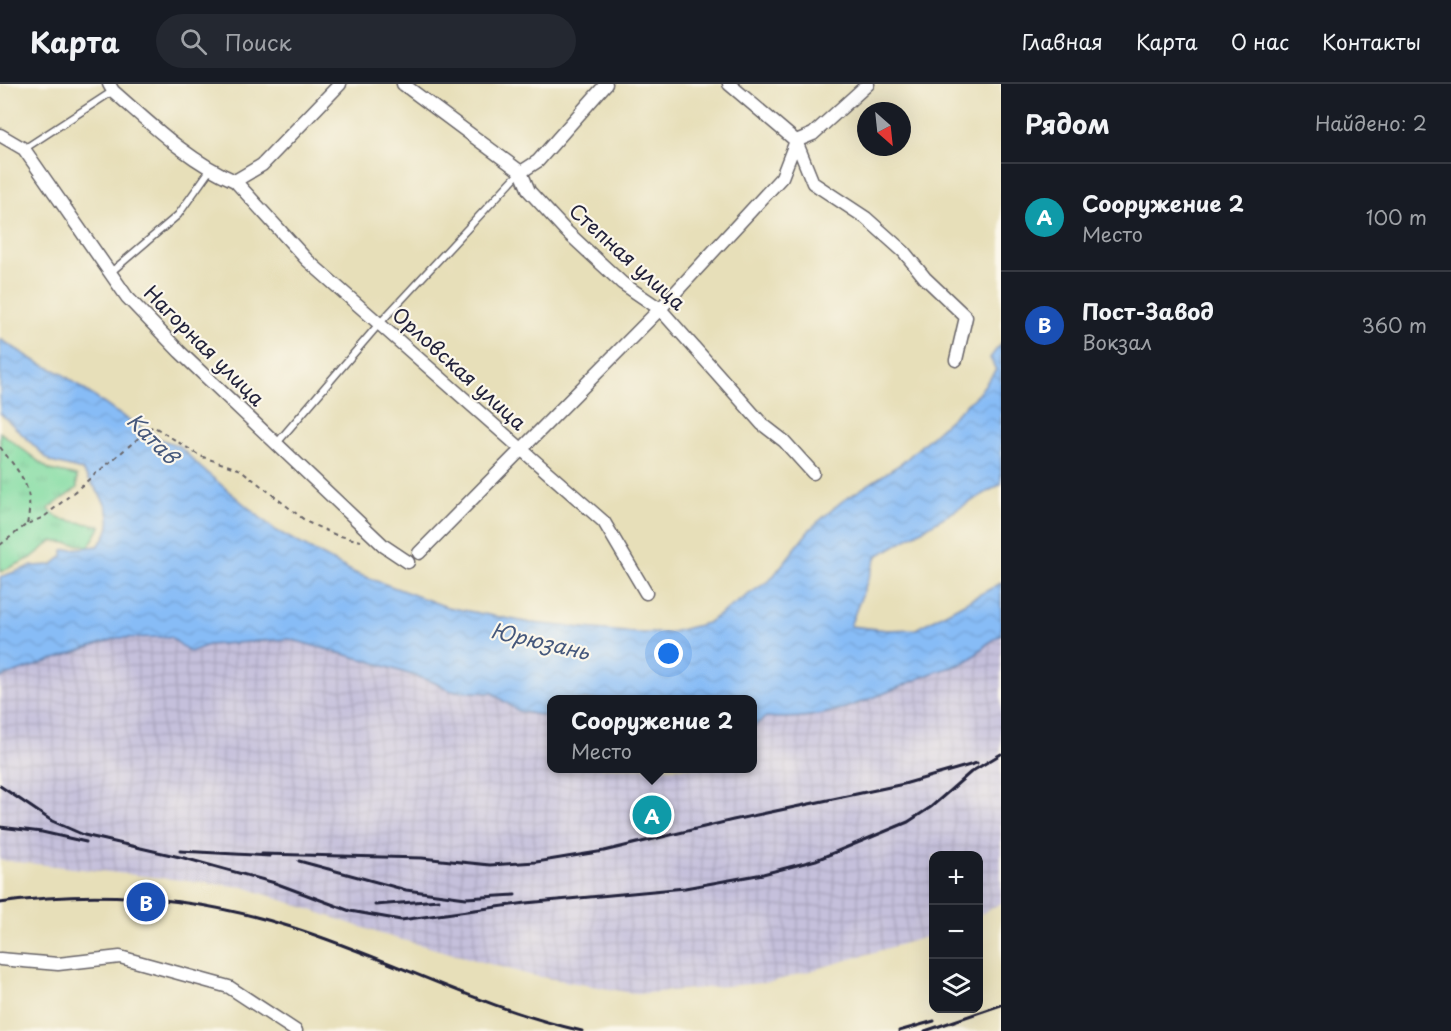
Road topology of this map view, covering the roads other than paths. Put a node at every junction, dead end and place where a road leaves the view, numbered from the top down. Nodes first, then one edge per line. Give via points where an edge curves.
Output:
1 (340, 84) edge
2 (403, 84) edge
3 (606, 84) edge
4 (729, 84) edge
5 (868, 84) edge
6 (111, 87) edge
7 (0, 135) edge
8 (796, 141) junction
9 (24, 149) junction
10 (210, 170) junction
11 (521, 172) junction
12 (235, 181) junction
13 (111, 272) junction
14 (660, 309) junction
15 (379, 324) junction
16 (956, 360) dead end
17 (276, 445) junction
18 (521, 451) junction
19 (813, 473) dead end
20 (419, 553) dead end
21 (408, 562) dead end
22 (646, 593) dead end
23 (0, 959) edge
24 (296, 1031) edge

1 - 12 street via 262,165
2 - 11 street, Степная улица
3 - 11 street via 538,161
4 - 8 street
5 - 8 street via 813,134
6 - 9 lane
6 - 10 street
7 - 9 street, Нагорная улица
8 - 14 street via 782,177
8 - 16 street via 813,183 866,218 966,317
9 - 13 street, Нагорная улица
10 - 12 street
10 - 13 lane via 178,215
11 - 14 street, Степная улица via 529,191 566,231 622,283
11 - 15 lane
12 - 15 street, Орловская улица via 286,240
13 - 17 street, Нагорная улица via 127,297
14 - 18 street
14 - 19 street, Степная улица via 762,424
15 - 17 lane
15 - 18 street, Орловская улица
17 - 21 street, Нагорная улица via 384,546
18 - 20 street
18 - 22 street, Орловская улица via 604,522
23 - 24 street via 58,964 120,957 229,987

